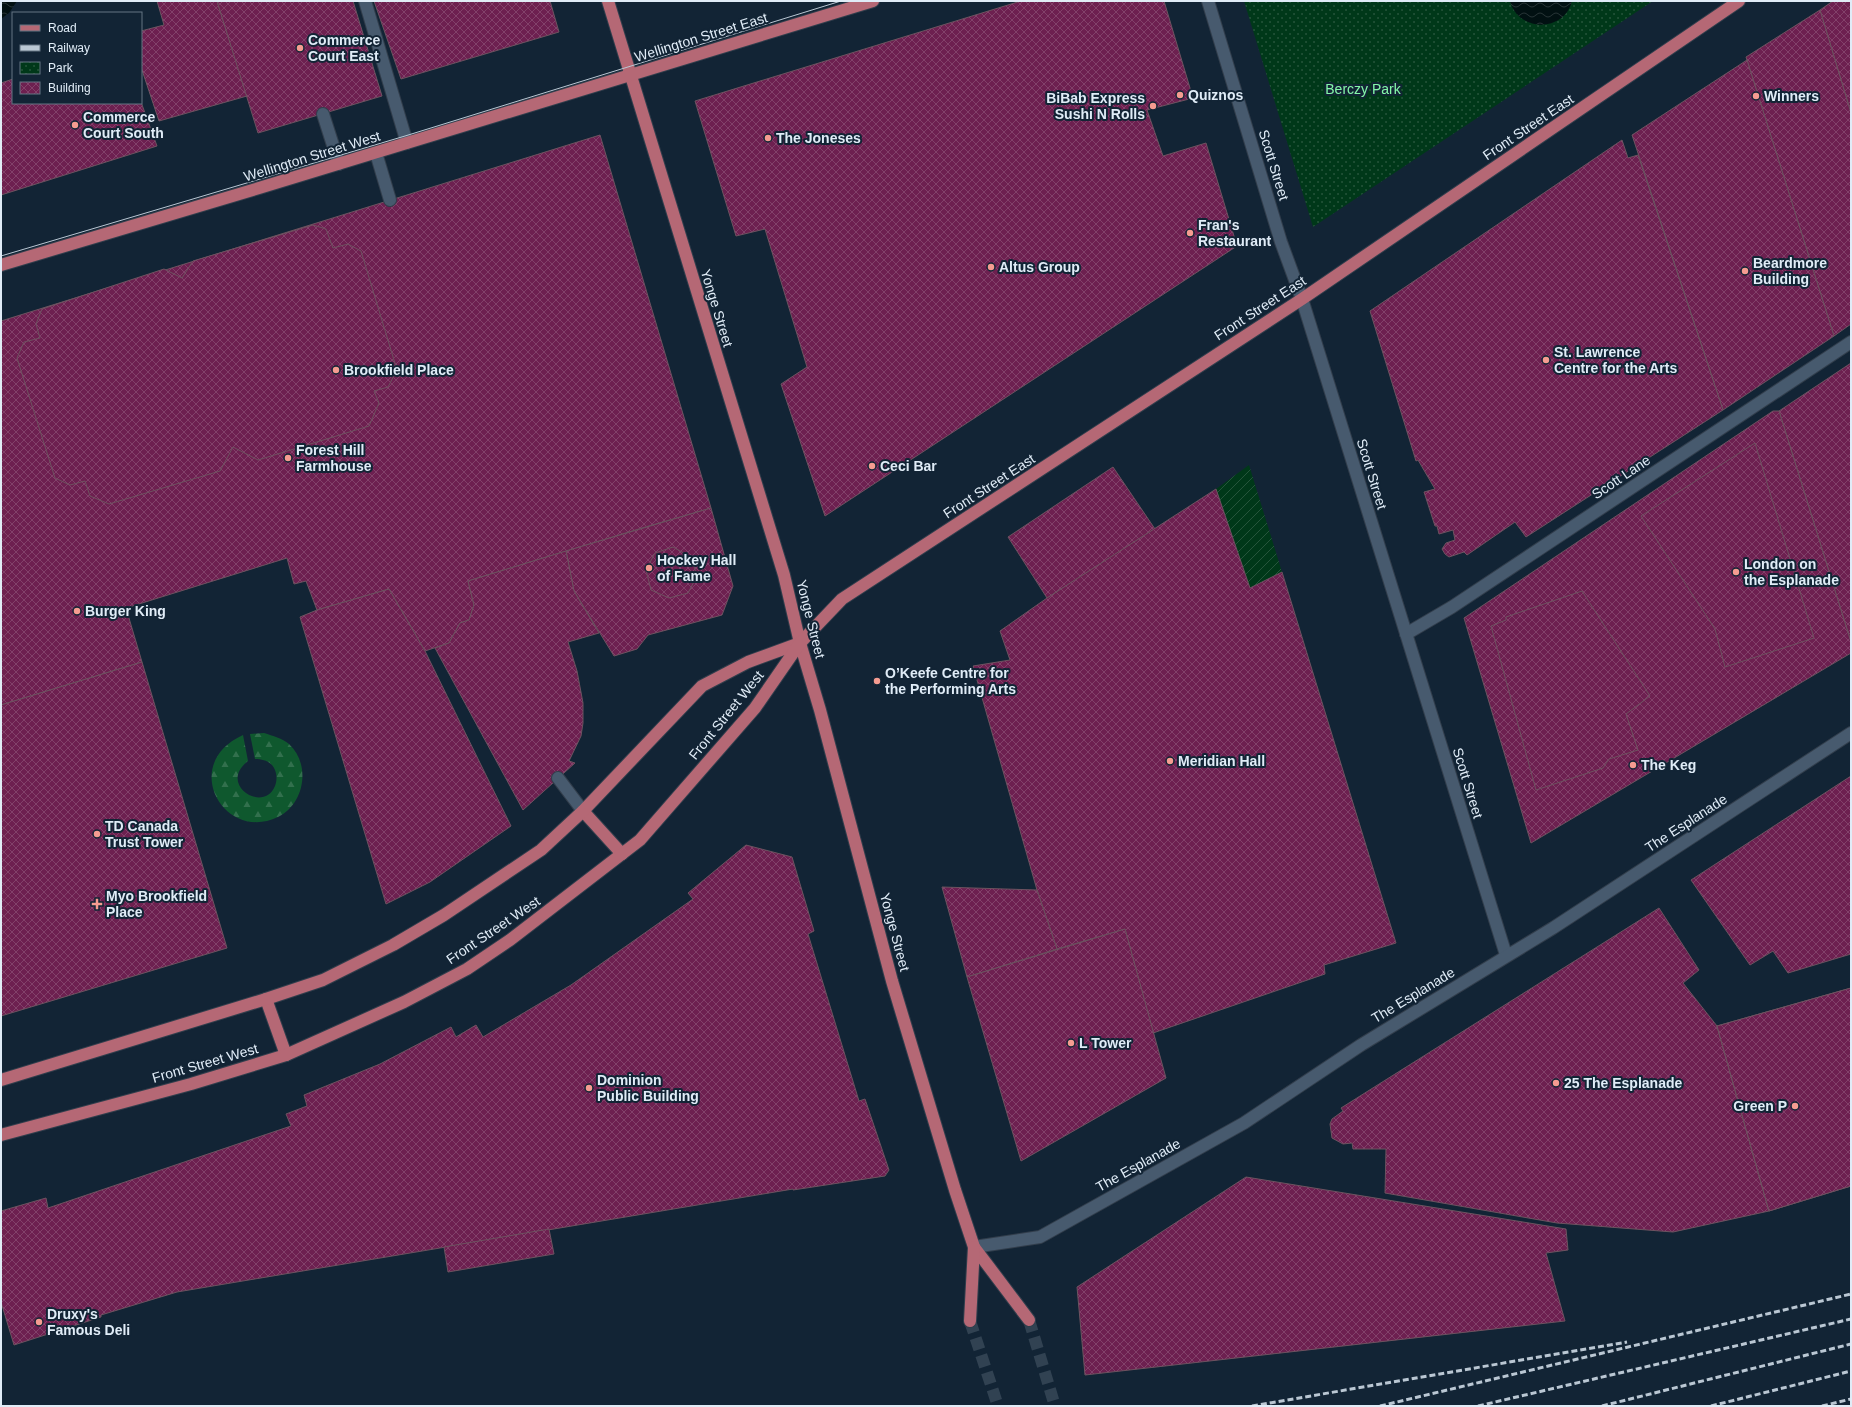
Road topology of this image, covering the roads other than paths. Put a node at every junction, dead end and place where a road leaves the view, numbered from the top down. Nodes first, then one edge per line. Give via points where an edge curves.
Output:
1 (365, 1) edge
2 (608, 1) edge
3 (873, 1) edge
4 (1208, 1) edge
5 (1739, 1) edge
6 (630, 75) junction
7 (324, 114) dead end
8 (407, 143) junction
9 (376, 153) junction
10 (339, 164) junction
11 (390, 200) dead end
12 (1, 265) edge
13 (1302, 299) junction
14 (1851, 342) edge
15 (1406, 634) junction
16 (800, 643) junction
17 (1851, 733) edge
18 (558, 778) dead end
19 (583, 811) junction
20 (622, 854) junction
21 (1506, 955) junction
22 (266, 999) junction
23 (286, 1055) junction
24 (1, 1080) edge
25 (1, 1135) edge
26 (974, 1247) junction
27 (1029, 1320) tunnel mouth
28 (970, 1321) tunnel mouth

1 - 8 street
2 - 6 main road, Yonge Street
3 - 6 main road, Wellington Street East
4 - 13 street, Scott Street
5 - 13 main road, Front Street East
6 - 8 main road, Wellington Street West
6 - 16 main road, Yonge Street via 784,574
7 - 10 street
8 - 9 main road, Wellington Street West
9 - 10 main road, Wellington Street West
9 - 11 street
10 - 12 main road, Wellington Street West
13 - 15 street, Scott Street
13 - 16 main road, Front Street East via 842,600
14 - 15 street, Scott Lane via 1452,607
15 - 21 street, Scott Street
16 - 19 main road, Front Street West via 748,662 702,686
16 - 20 main road, Front Street West via 756,708 640,840
16 - 26 main road, Yonge Street via 892,981
17 - 21 street, The Esplanade via 1553,928
18 - 19 street
19 - 20 main road
19 - 22 main road, Front Street West via 541,850 444,915 393,945 324,980
20 - 23 main road, Front Street West via 510,940 467,969 404,1002
21 - 26 street, The Esplanade via 1361,1045 1244,1123 1040,1237
22 - 23 main road
22 - 24 main road, Front Street West
23 - 25 main road, Front Street West via 191,1084
26 - 27 main road, Yonge Street
26 - 28 main road, Yonge Street

